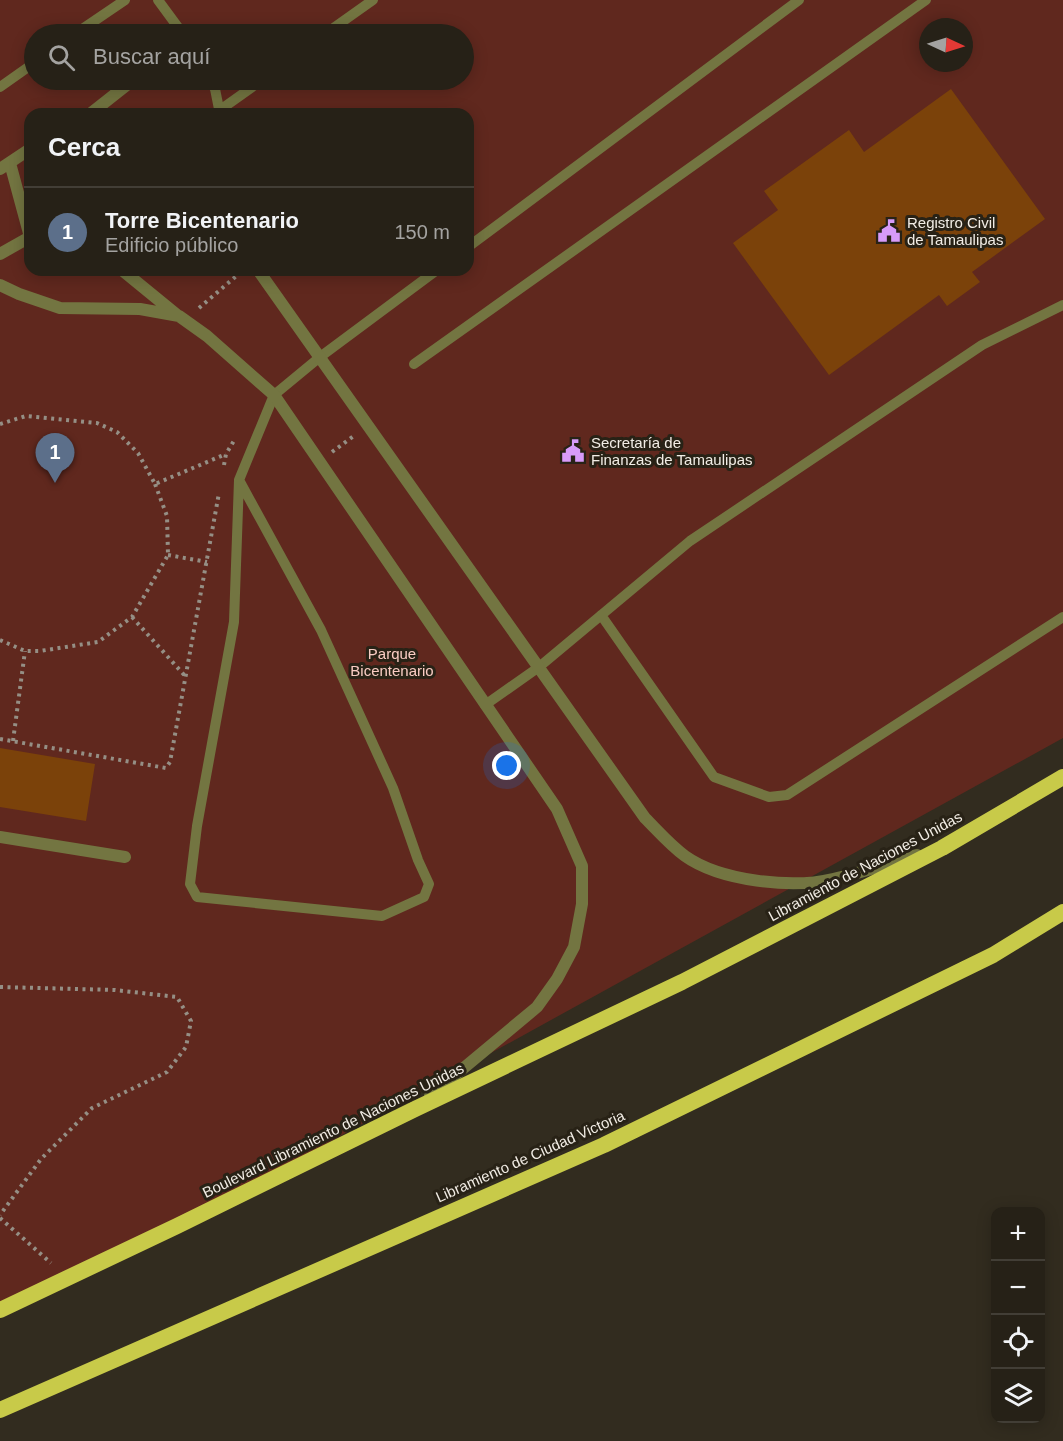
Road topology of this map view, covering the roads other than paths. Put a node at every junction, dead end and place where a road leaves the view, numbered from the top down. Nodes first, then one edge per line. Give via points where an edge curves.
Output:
1 (125, 0) edge
2 (158, 0) edge
3 (373, 0) edge
4 (799, 0) edge
5 (926, 0) edge
6 (90, 24) edge
7 (176, 24) edge
8 (339, 24) edge
9 (24, 70) edge
10 (0, 87) edge
11 (120, 90) edge
12 (215, 90) edge
13 (249, 90) edge
14 (98, 108) edge
15 (219, 108) edge
16 (225, 108) edge
17 (24, 153) edge
18 (5, 166) edge
19 (24, 220) edge
20 (24, 240) edge
21 (474, 243) edge
22 (0, 254) edge
23 (130, 276) edge
24 (262, 276) edge
25 (429, 276) edge
26 (0, 285) edge
27 (1063, 305) edge
28 (182, 318) junction
29 (320, 357) junction
30 (414, 364) dead end
31 (274, 395) junction
32 (239, 480) junction
33 (601, 615) junction
34 (1063, 617) edge
35 (539, 667) junction
36 (485, 705) junction
37 (1063, 777) edge
38 (0, 837) edge
39 (942, 848) junction
40 (125, 857) dead end
41 (1063, 912) edge
42 (682, 982) joint
43 (415, 1109) junction
44 (0, 1310) edge
45 (0, 1410) edge

1 - 6 lane
2 - 7 lane
3 - 8 lane
4 - 21 lane
5 - 30 lane
9 - 10 lane
11 - 14 street
12 - 15 lane
13 - 16 lane
17 - 18 street
18 - 19 street
20 - 22 street
23 - 28 street
24 - 29 street
25 - 29 lane
26 - 28 street via 60,308 140,309
27 - 33 lane via 982,345 690,541
28 - 31 street
29 - 31 lane
29 - 35 street
31 - 32 lane
31 - 36 street
32 - 32 lane via 234,622 190,884 197,897 382,916 424,897 429,884 393,788 321,630
33 - 34 lane via 714,777 769,797 788,795
33 - 35 lane
35 - 36 lane
35 - 39 street via 645,818 687,857 714,871 776,883 831,880
36 - 43 street via 557,810 582,866 582,904 574,947 537,1007
37 - 39 highway, Libramiento de Naciones Unidas
38 - 40 street
39 - 42 highway, Libramiento de Naciones Unidas
41 - 45 highway, Libramiento de Ciudad Victoria via 993,955 604,1145
42 - 43 highway, Boulevard Libramiento de Naciones Unidas
43 - 44 highway, Boulevard Libramiento de Naciones Unidas

